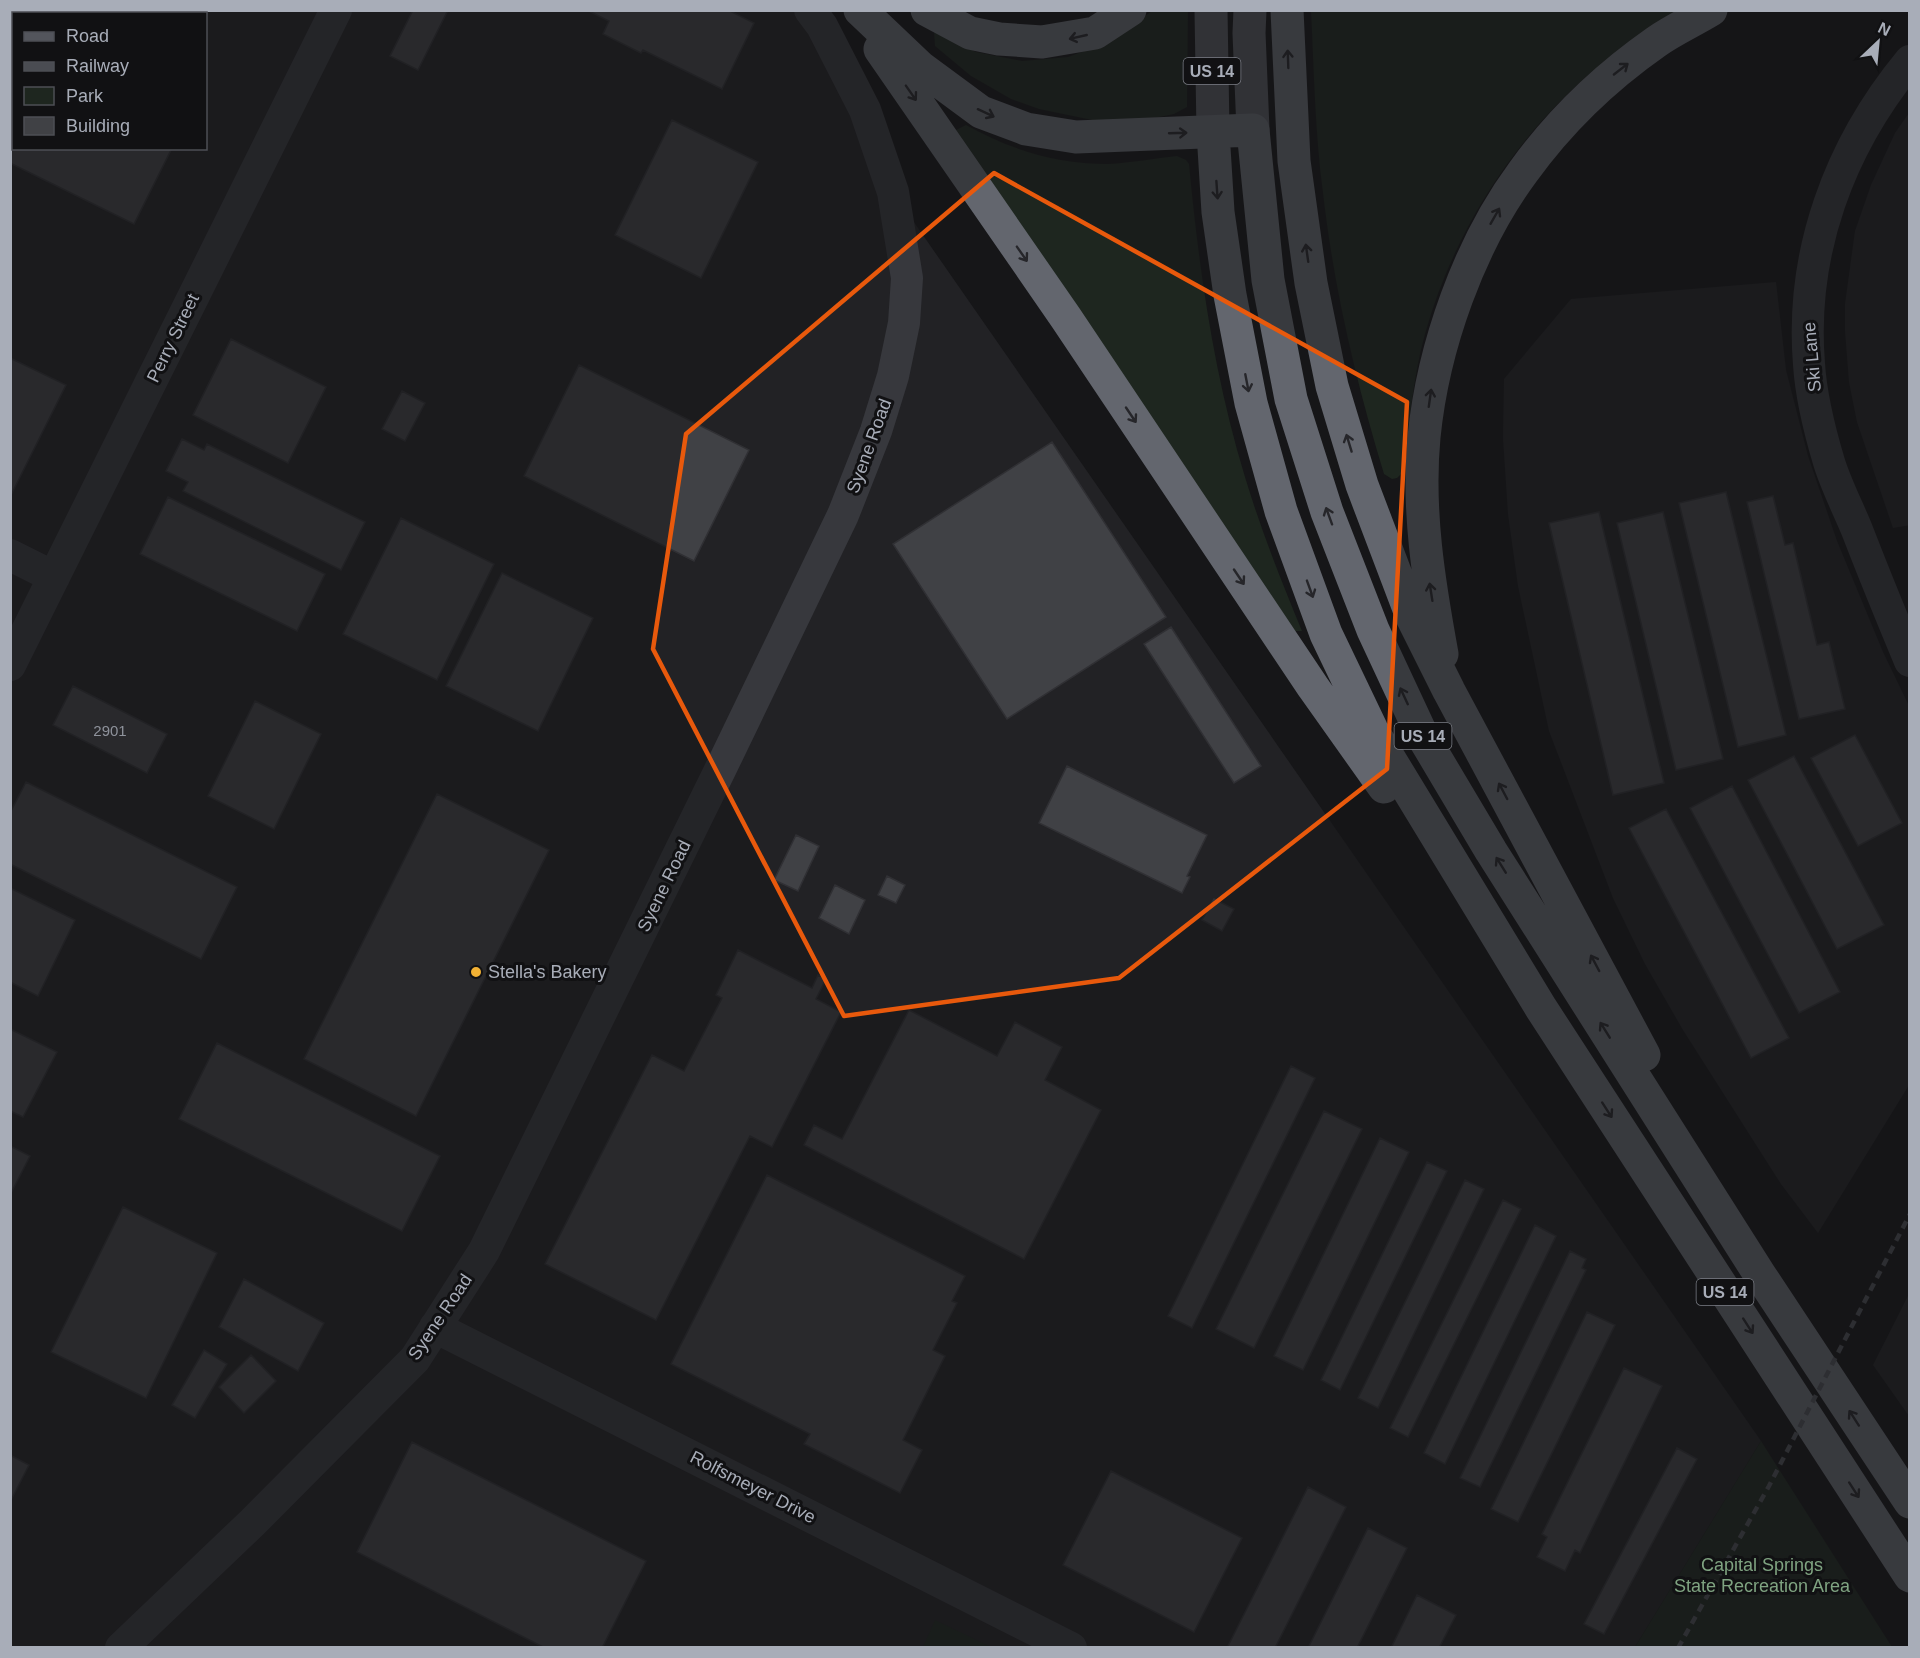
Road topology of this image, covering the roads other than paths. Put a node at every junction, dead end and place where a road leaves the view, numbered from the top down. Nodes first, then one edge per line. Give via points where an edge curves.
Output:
1 (336, 10) edge
2 (810, 10) edge
3 (854, 10) edge
4 (860, 10) edge
5 (927, 10) edge
6 (1130, 10) edge
7 (1211, 10) edge
8 (1250, 10) edge
9 (1287, 10) edge
10 (1711, 10) edge
11 (1910, 61) edge
12 (1253, 130) junction
13 (1213, 132) junction
14 (10, 555) edge
15 (54, 577) junction
16 (1910, 661) edge
17 (10, 665) edge
18 (1449, 691) junction
19 (1541, 1008) junction
20 (1760, 1275) junction
21 (435, 1327) junction
22 (1910, 1502) edge
23 (1910, 1576) edge
24 (121, 1647) edge
25 (1071, 1647) edge

1 - 15 street, Perry Street
2 - 21 street, Syene Road via 865,110 893,192 907,278 904,323 893,376 843,515 484,1251
3 -> 19 highway via 1066,318 1312,687
4 -> 13 highway via 920,67 981,112 1026,129 1076,137
6 -> 5 highway via 1095,33 1042,42 970,33
7 - 13 main road, US 14
8 - 12 main road
18 -> 9 highway, US 14 via 1412,617 1382,541 1332,386 1311,283 1294,161
18 -> 10 highway via 1430,589 1423,492 1424,439 1431,386 1457,298 1493,217 1523,171 1561,126 1603,83 1657,41
11 - 16 street, Ski Lane via 1863,126 1826,208 1813,259 1807,334 1809,367 1830,463
12 - 13 highway
20 -> 12 highway, US 14 via 1491,850 1422,735 1373,630 1327,512 1291,399 1268,280
13 -> 19 highway, US 14 via 1218,212 1251,403 1281,511 1326,634 1372,730
14 - 15 street
15 - 17 street, Perry Street
20 -> 18 highway, US 14
19 -> 23 highway, US 14
22 -> 20 highway, US 14
21 - 24 street, Syene Road via 415,1359 253,1522
21 - 25 street, Rolfsmeyer Drive

